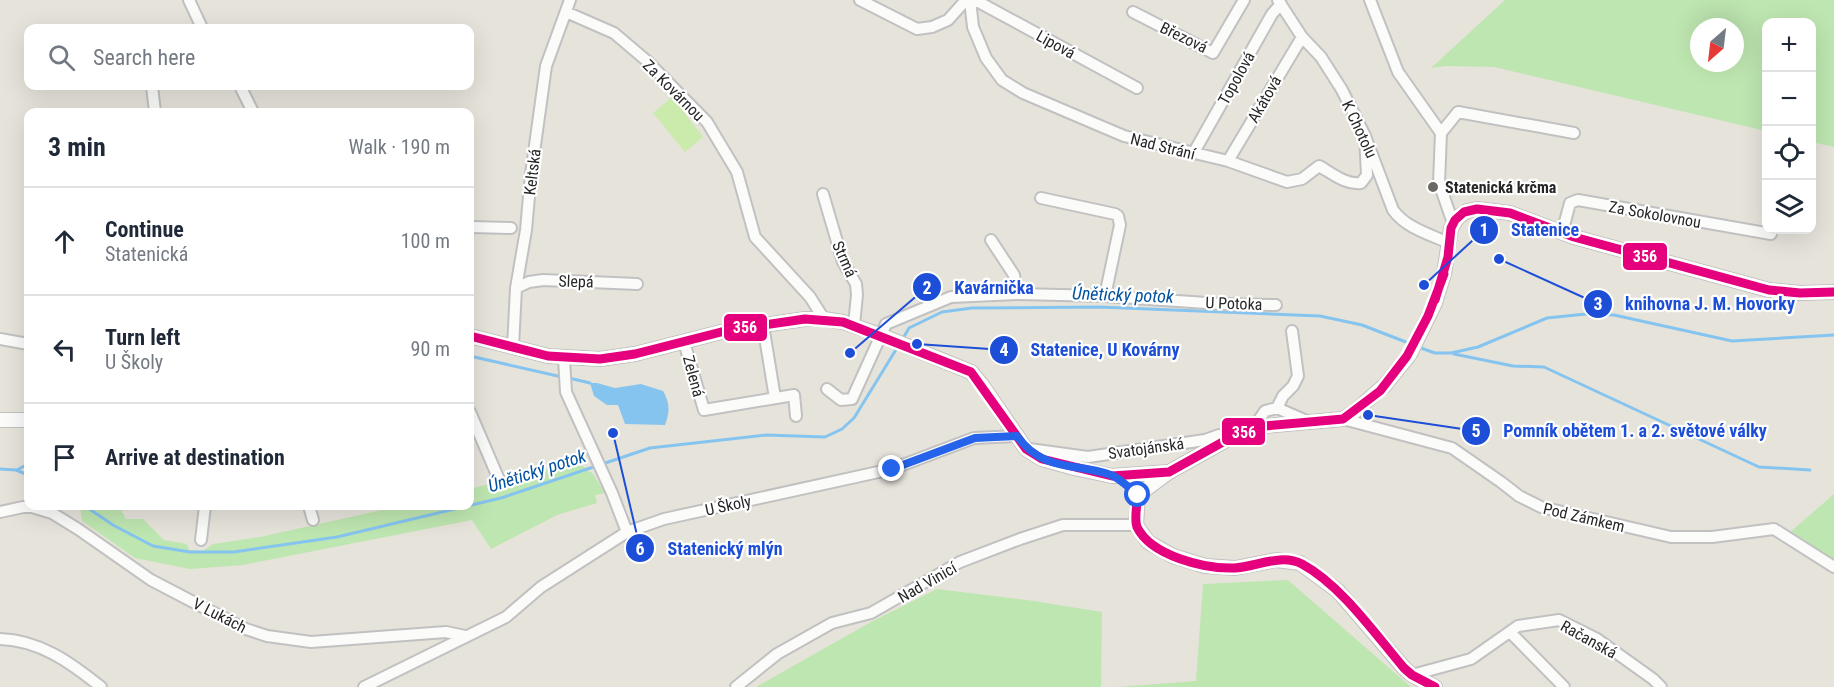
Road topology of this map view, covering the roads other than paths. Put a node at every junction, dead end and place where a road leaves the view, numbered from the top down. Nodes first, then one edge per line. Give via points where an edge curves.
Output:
1 (189, 0) edge
2 (570, 0) edge
3 (860, 0) edge
4 (968, 0) edge
5 (975, 0) edge
6 (1244, 0) edge
7 (1370, 0) edge
8 (1280, 2) edge
9 (566, 12) junction
10 (1133, 12) dead end
11 (200, 24) edge
12 (1302, 37) junction
13 (1137, 88) dead end
14 (152, 90) edge
15 (242, 90) edge
16 (154, 108) edge
17 (251, 108) edge
18 (1441, 133) junction
19 (1574, 133) dead end
20 (1365, 136) junction
21 (1193, 154) junction
22 (1228, 162) junction
23 (823, 194) dead end
24 (1041, 198) dead end
25 (1453, 223) junction
26 (474, 227) edge
27 (511, 228) dead end
28 (1762, 232) edge
29 (1562, 233) junction
30 (991, 240) dead end
31 (1449, 243) junction
32 (637, 284) dead end
33 (516, 288) junction
34 (1834, 292) edge
35 (1017, 294) junction
36 (1105, 296) junction
37 (1276, 305) dead end
38 (824, 319) junction
39 (763, 325) junction
40 (854, 325) junction
41 (1292, 331) dead end
42 (474, 337) edge
43 (885, 337) junction
44 (0, 339) edge
45 (684, 342) junction
46 (24, 343) edge
47 (513, 347) junction
48 (564, 359) junction
49 (827, 389) dead end
50 (775, 398) junction
51 (1277, 408) junction
52 (796, 416) dead end
53 (1343, 418) junction
54 (0, 420) edge
55 (24, 420) edge
56 (474, 421) edge
57 (1309, 422) junction
58 (1254, 427) junction
59 (1017, 436) junction
60 (1230, 438) junction
61 (1026, 449) junction
62 (1169, 472) junction
63 (1113, 476) junction
64 (500, 482) dead end
65 (1138, 495) junction
66 (24, 507) edge
67 (42, 510) edge
68 (205, 510) edge
69 (310, 510) edge
70 (0, 512) edge
71 (313, 520) dead end
72 (1136, 525) junction
73 (627, 532) junction
74 (201, 540) dead end
75 (1834, 567) edge
76 (1510, 632) junction
77 (465, 636) junction
78 (0, 639) edge
79 (1412, 675) junction
80 (101, 687) edge
81 (364, 687) edge
82 (736, 687) edge
83 (1435, 687) edge
84 (1564, 687) edge
85 (1660, 687) edge

1 - 11 street
2 - 9 street, Keltská
3 - 4 street via 916,29 948,20
4 - 21 street, Nad Strání via 973,27 986,58 1002,80 1023,93 1124,136
5 - 13 street, Lipová
6 - 10 street, Březová via 1212,53
7 - 18 street via 1398,72
8 - 12 street, K Chotolu
8 - 21 street, Topolová
9 - 33 street, Keltská via 546,66
9 - 38 street, Za Kovárnou via 614,33 707,122 737,172 755,237 810,297
12 - 20 street, K Chotolu via 1322,57
12 - 22 street, Akátová
14 - 16 street
15 - 17 street
18 - 19 street via 1458,112
18 - 25 street via 1439,183
20 - 22 street, Nad Strání via 1367,175 1361,183 1346,182 1318,166 1302,179 1287,182
20 - 31 street, K Chotolu via 1399,218
21 - 22 street, Nad Strání
23 - 40 street, Strmá via 843,262 857,288
24 - 36 street via 1118,216 1120,225
25 - 29 street via 1467,211 1486,210 1510,213
25 - 31 street
26 - 27 street
28 - 29 street, Za Sokolovnou via 1578,200 1570,203
29 - 34 street via 1769,290
30 - 35 street via 1014,275
31 - 53 street via 1434,303 1410,354 1385,385
32 - 33 street, Slepá via 543,280
33 - 47 street, Keltská
35 - 36 street, U Potoka
35 - 43 street, U Potoka via 951,297 886,324
36 - 37 street, U Potoka
38 - 39 street
38 - 40 street
39 - 45 street
39 - 50 street
40 - 43 street
41 - 51 street via 1298,376
42 - 47 street
43 - 49 street via 852,399 841,400
43 - 59 street via 970,372
44 - 46 street
45 - 48 street via 600,359
45 - 50 street, Zelená via 704,410
47 - 48 street
48 - 73 street via 566,392
50 - 52 street via 794,395
51 - 57 street
51 - 58 street via 1264,411
53 - 57 street
53 - 75 street, Pod Zámkem via 1452,448 1541,507 1671,537 1712,537 1774,529
54 - 55 street
56 - 64 street
57 - 58 street
58 - 60 street
59 - 61 street
59 - 73 street, U Školy via 975,438 892,469 664,519
60 - 61 street, Svatojánská via 1219,435 1088,457
60 - 62 street
61 - 63 street via 1042,459
62 - 63 street
62 - 65 street
63 - 65 street
65 - 72 street
66 - 70 street, V Lukách
67 - 77 street, V Lukách via 78,529 151,580 243,628 267,636 311,642 446,632
68 - 74 street
69 - 71 street
72 - 79 street via 1148,542 1173,556 1205,566 1235,568 1276,560 1300,563 1338,591
72 - 82 street, Nad Vinicí via 1064,525 960,562 871,613 832,623 777,654
73 - 77 street, U Školy via 541,588 506,617
76 - 79 street, Račanská via 1471,659
76 - 84 street
76 - 85 street, Račanská via 1518,626 1559,620 1597,639
77 - 81 street, U Školy
78 - 80 street via 44,648
79 - 83 street

